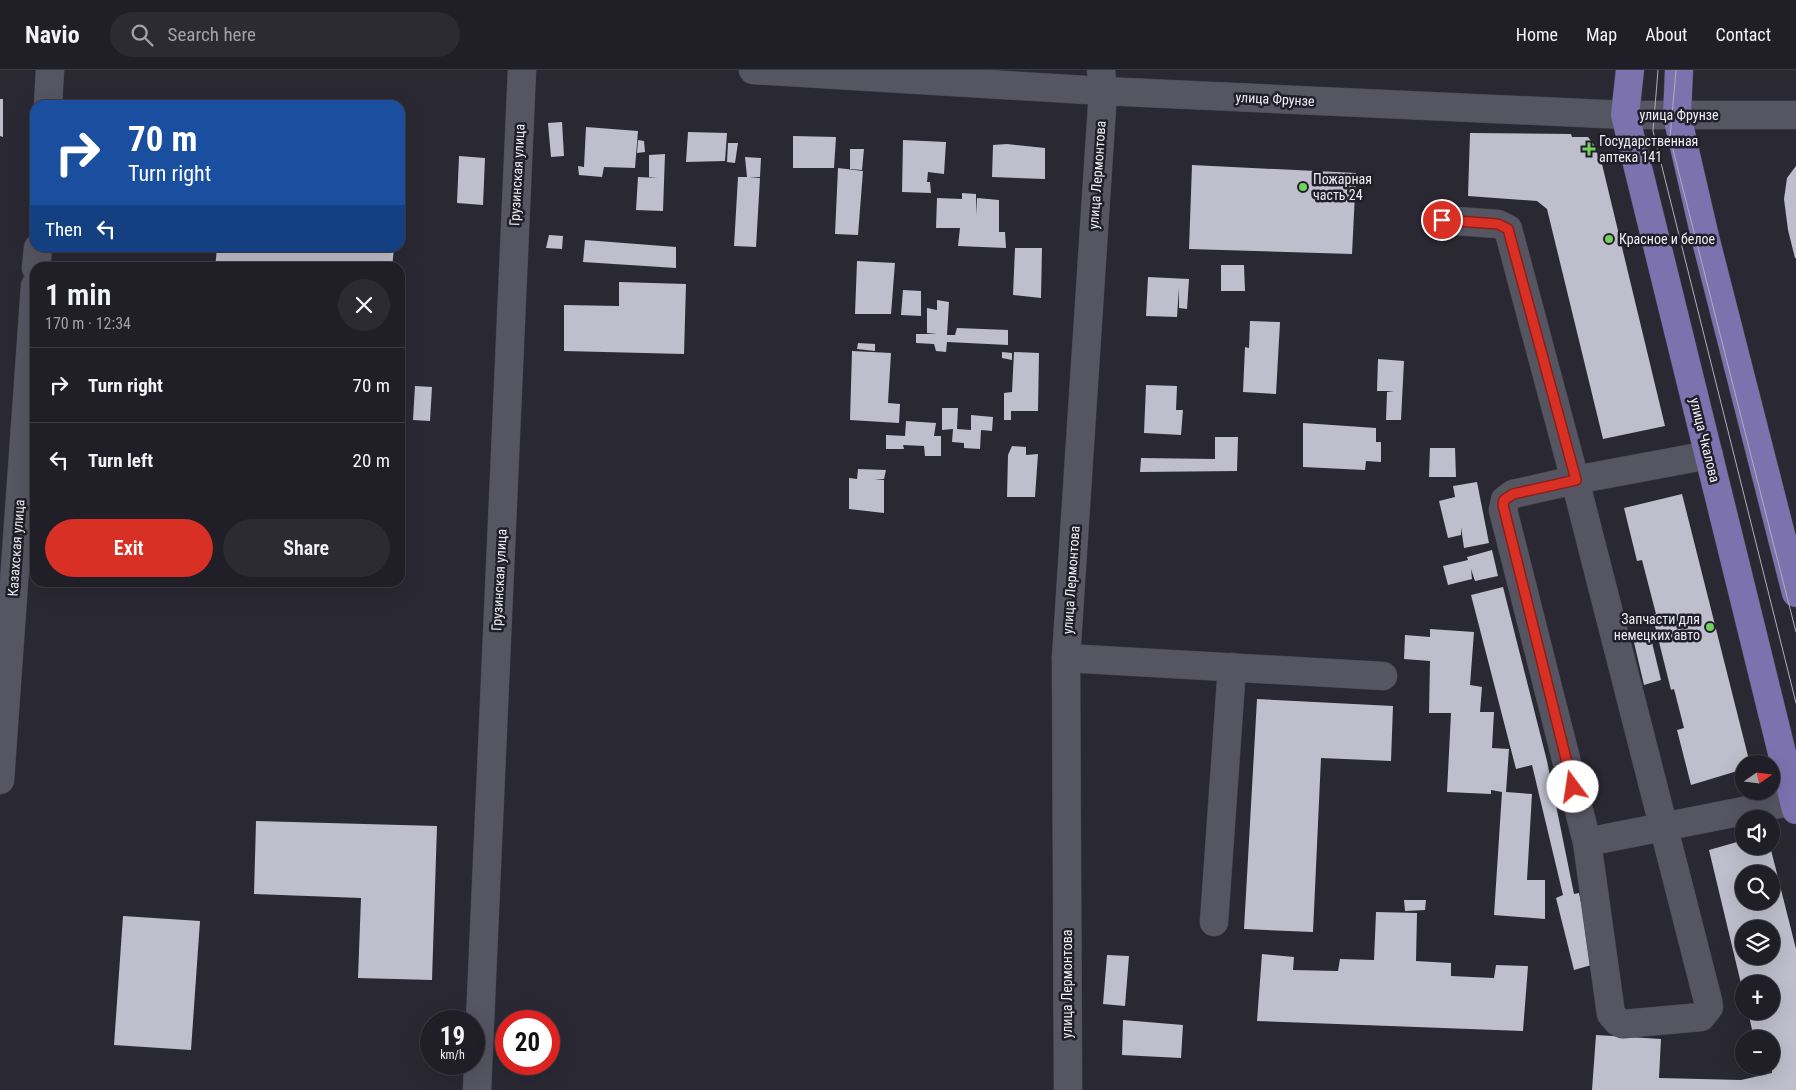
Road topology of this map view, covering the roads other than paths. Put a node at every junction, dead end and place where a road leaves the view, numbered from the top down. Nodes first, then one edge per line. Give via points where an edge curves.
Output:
1 (50, 70) edge
2 (522, 70) edge
3 (754, 70) edge
4 (1630, 70) edge
5 (1679, 70) edge
6 (1102, 81) edge
7 (48, 100) edge
8 (1625, 115) junction
9 (1796, 115) edge
10 (1677, 116) junction
11 (1442, 220) dead end
12 (30, 357) edge
13 (1709, 454) junction
14 (1576, 480) junction
15 (1796, 593) edge
16 (1066, 658) junction
17 (1232, 667) junction
18 (1383, 676) dead end
19 (0, 780) edge
20 (1795, 805) edge
21 (1664, 828) junction
22 (1587, 842) junction
23 (1214, 922) dead end
24 (477, 1090) edge
25 (1068, 1090) edge

1 - 7 street
2 - 24 street, Грузинская улица
3 - 6 street, улица Фрунзе
4 - 8 main road, улица Чкалова
5 - 10 main road
6 - 8 street, улица Фрунзе
6 - 16 street, улица Лермонтова
8 - 10 street, улица Фрунзе
8 - 13 main road, улица Чкалова
9 - 10 street, улица Фрунзе
10 - 15 main road
11 - 14 street via 1498,224 1508,229
12 - 19 street, Казахская улица
13 - 14 street
13 - 20 main road, улица Чкалова
14 - 21 street
14 - 22 street via 1513,494 1504,500 1503,505
16 - 17 street
16 - 25 street, улица Лермонтова
17 - 18 street
17 - 23 street
20 - 21 street
21 - 22 street
21 - 22 street via 1708,1001 1706,1013 1695,1018 1623,1024 1614,1019

